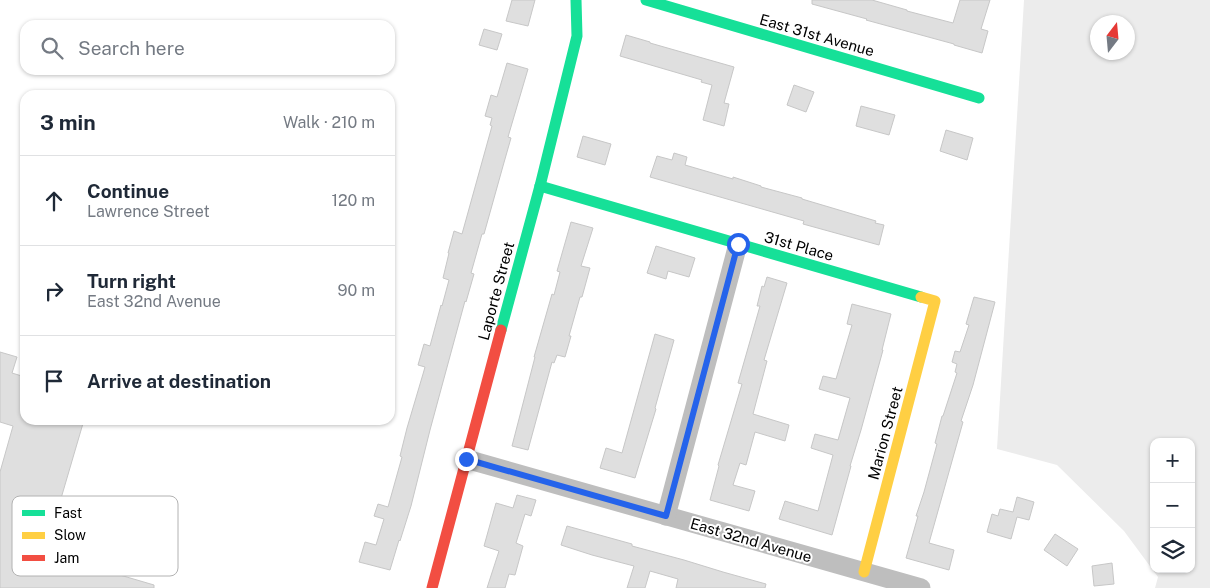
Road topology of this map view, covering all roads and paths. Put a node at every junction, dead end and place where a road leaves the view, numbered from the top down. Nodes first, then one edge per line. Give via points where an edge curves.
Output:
1 (576, 0) edge
2 (646, 0) edge
3 (980, 98) dead end
4 (540, 186) junction
5 (738, 244) junction
6 (935, 301) joint
7 (466, 459) junction
8 (666, 516) junction
9 (864, 572) junction
10 (432, 588) edge
11 (921, 588) edge

1 - 4 street, Laporte Street via 577,36
2 - 3 street, East 31st Avenue
4 - 5 street, 31st Place
4 - 7 street, Laporte Street
5 - 6 street, 31st Place
5 - 8 street
6 - 9 street, Marion Street
7 - 8 street, East 32nd Avenue
7 - 10 street, Laporte Street
8 - 9 street, East 32nd Avenue
9 - 11 street, East 32nd Avenue

